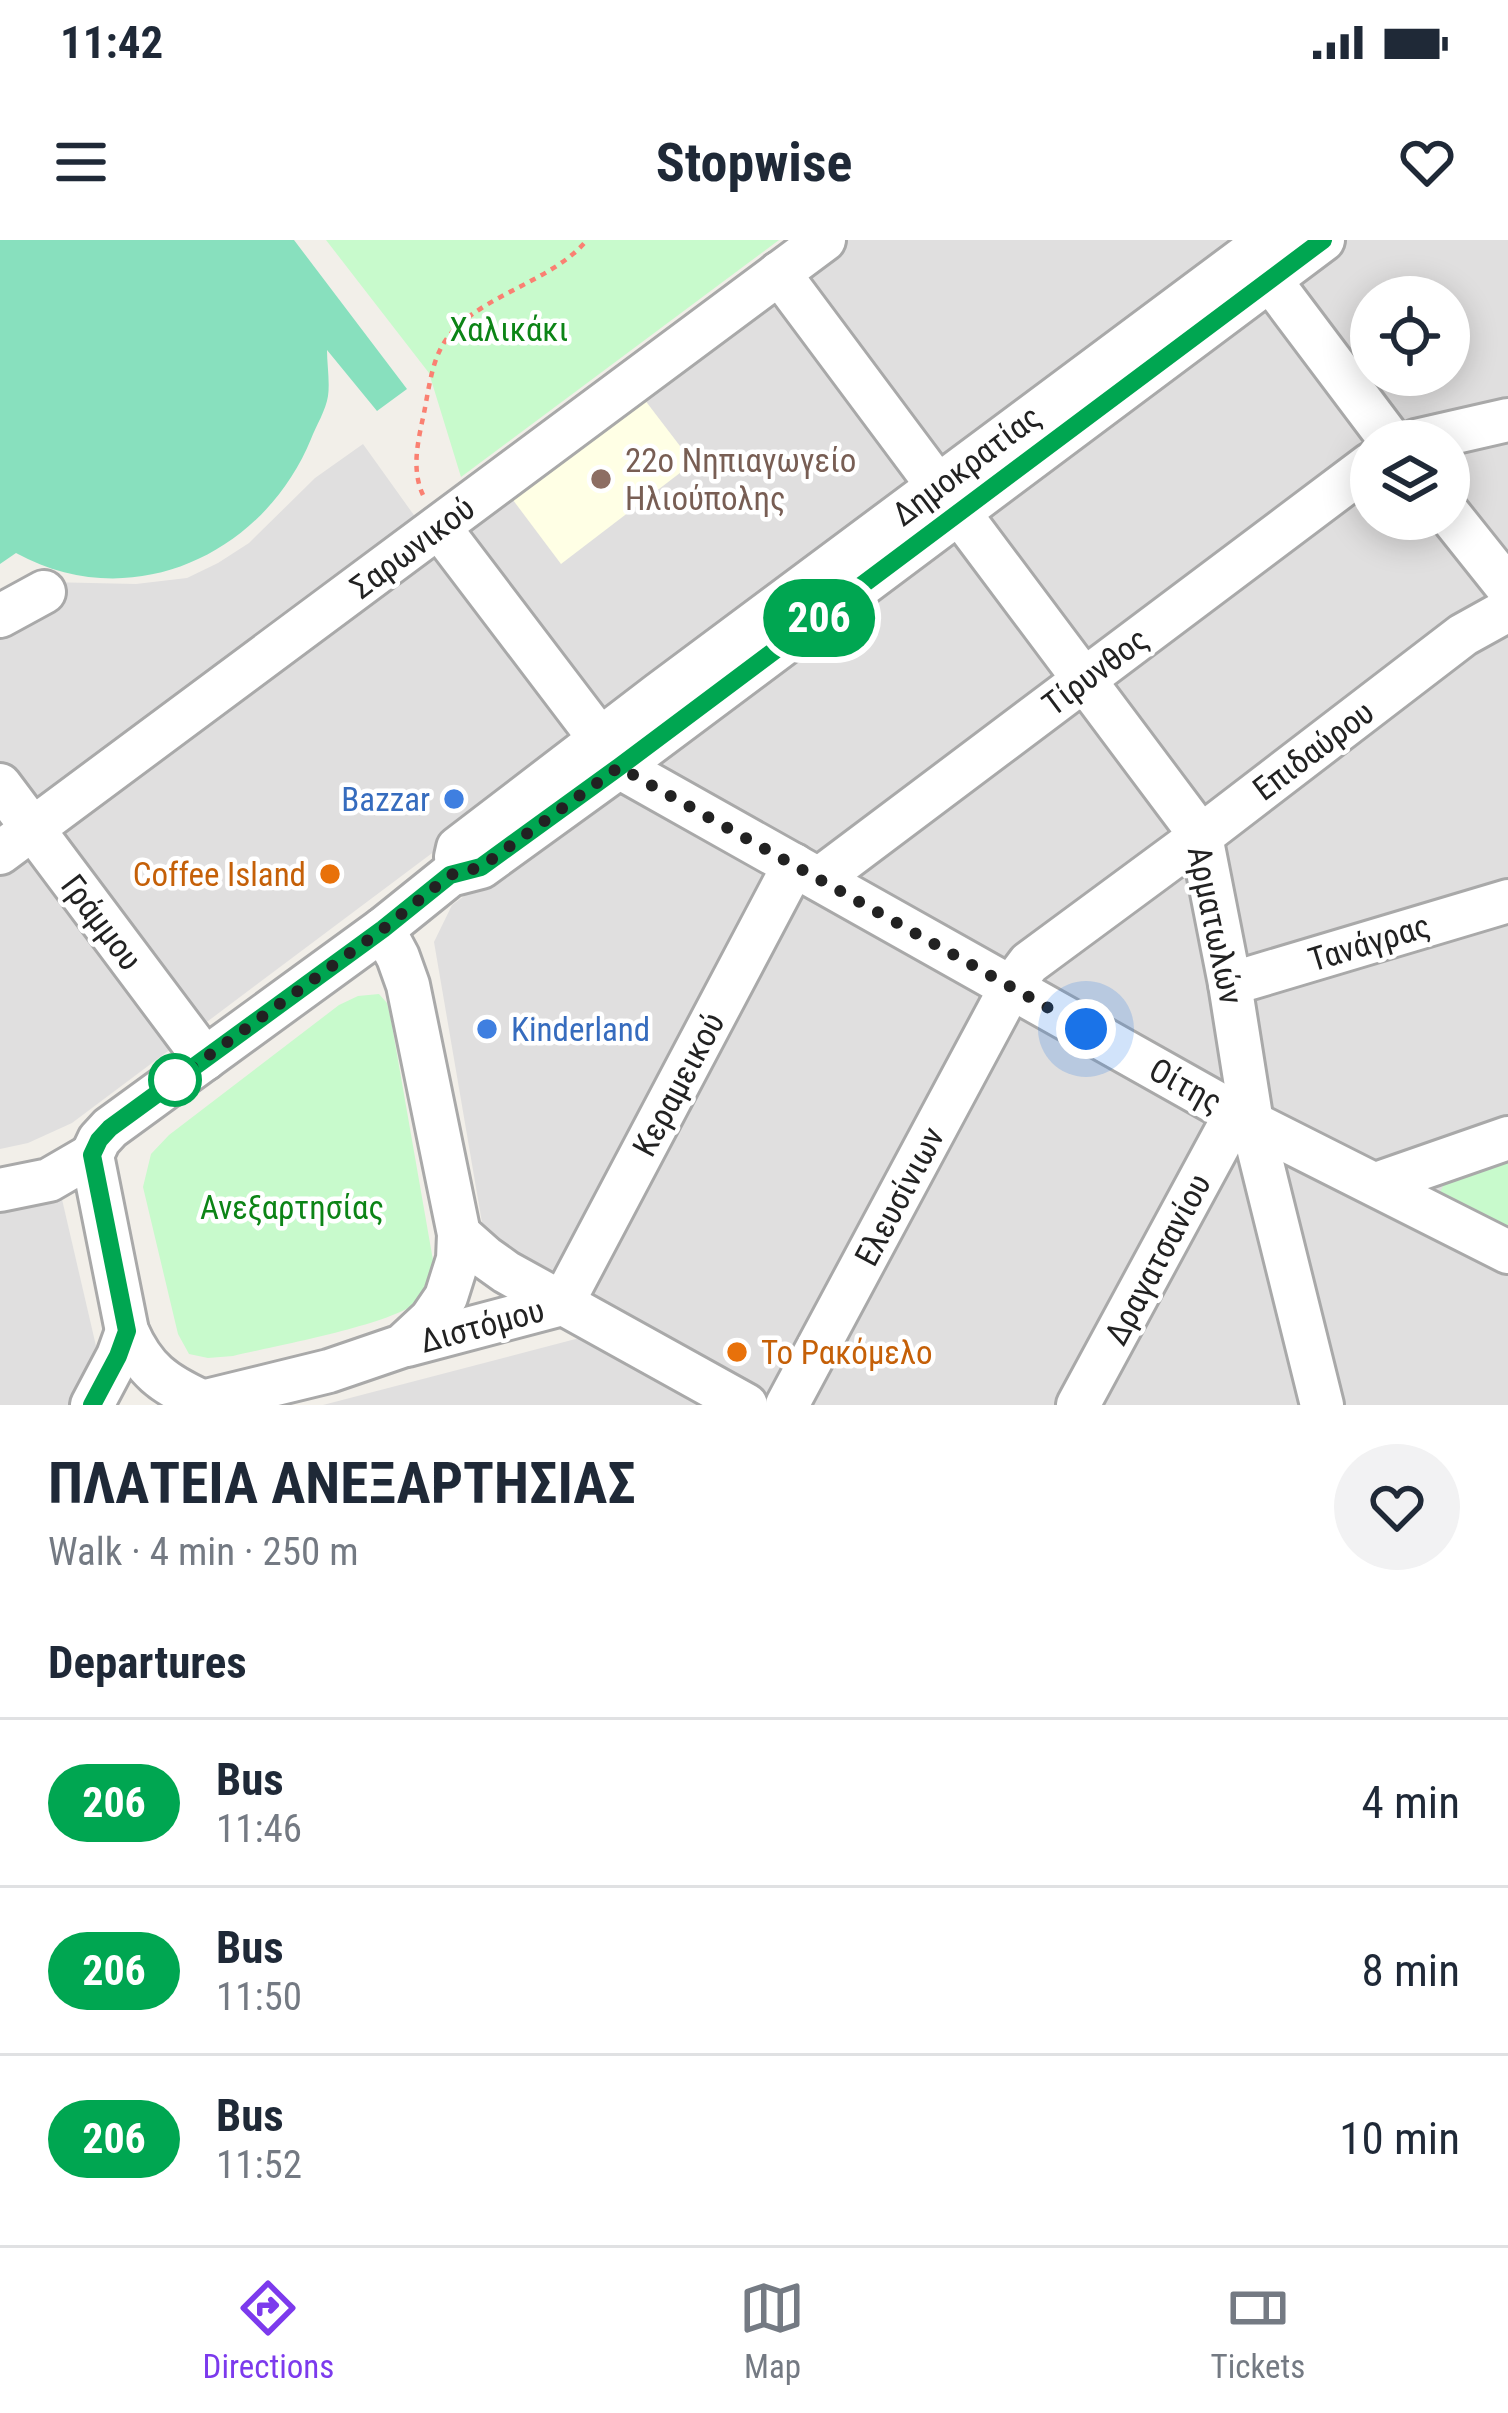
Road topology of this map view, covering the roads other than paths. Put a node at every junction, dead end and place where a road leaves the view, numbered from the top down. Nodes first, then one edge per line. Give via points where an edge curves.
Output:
1 (824, 240) edge
2 (1323, 240) edge
3 (1257, 254) edge
4 (779, 274) junction
5 (1376, 420) edge
6 (1508, 420) edge
7 (1470, 429) edge
8 (1350, 480) edge
9 (948, 500) junction
10 (439, 527) junction
11 (1470, 540) edge
12 (1508, 588) edge
13 (44, 592) dead end
14 (1508, 610) edge
15 (0, 616) edge
16 (1084, 679) junction
17 (609, 753) junction
18 (0, 785) edge
19 (1201, 836) junction
20 (16, 841) edge
21 (807, 872) junction
22 (1508, 901) edge
23 (383, 929) junction
24 (1230, 984) junction
25 (1011, 987) junction
26 (205, 1059) junction
27 (1244, 1118) junction
28 (1508, 1138) edge
29 (92, 1155) junction
30 (0, 1163) edge
31 (1376, 1184) junction
32 (0, 1190) edge
33 (459, 1234) junction
34 (1508, 1252) edge
35 (562, 1304) junction
36 (127, 1331) junction
37 (402, 1346) junction
38 (335, 1388) edge
39 (196, 1403) edge
40 (92, 1405) edge
41 (746, 1405) edge
42 (787, 1405) edge
43 (1078, 1405) edge
44 (1322, 1405) edge

1 - 4 street, Σαρωνικού
2 - 3 street, Δημοκρατίας
3 - 5 street
3 - 9 street, Δημοκρατίας
4 - 9 street, Αρματωλών
4 - 10 street, Σαρωνικού
6 - 7 street
8 - 16 street, Τίρυνθος
9 - 16 street, Αρματωλών
9 - 17 street, Δημοκρατίας
10 - 17 street
10 - 20 street, Σαρωνικού
11 - 12 street
13 - 15 street
14 - 19 street, Επιδαύρου via 1463,635
16 - 19 street, Αρματωλών
16 - 21 street, Τίρυνθος
17 - 21 street, Οίτης
17 - 23 street, Δημοκρατίας via 481,867 450,875
18 - 20 street, Γράμμου
19 - 24 street, Αρματωλών
19 - 25 street, Επιδαύρου via 1029,963
20 - 26 street, Γράμμου
21 - 25 street, Οίτης
21 - 35 street, Κεραµεικού
22 - 24 street, Τανάγρας
23 - 26 street, Δημοκρατίας
23 - 33 street via 408,985
24 - 27 street, Αρματωλών
25 - 27 street, Οίτης
25 - 42 street, Ελευσίνιων
26 - 29 street, Δημοκρατίας via 110,1128
27 - 31 street, Οίτης
27 - 43 street, Δραγατσανίου
27 - 44 street, Αρματωλών
28 - 31 street
29 - 30 street via 52,1152
29 - 32 street via 49,1180
29 - 36 street
31 - 34 street, Οίτης
33 - 35 street, Διστόμου
33 - 37 street via 446,1298
35 - 37 street, Διστόμου
35 - 41 street, Διστόμου
36 - 39 street via 149,1368
36 - 40 street
37 - 38 street, Διστόμου
38 - 39 street, Διστόμου

